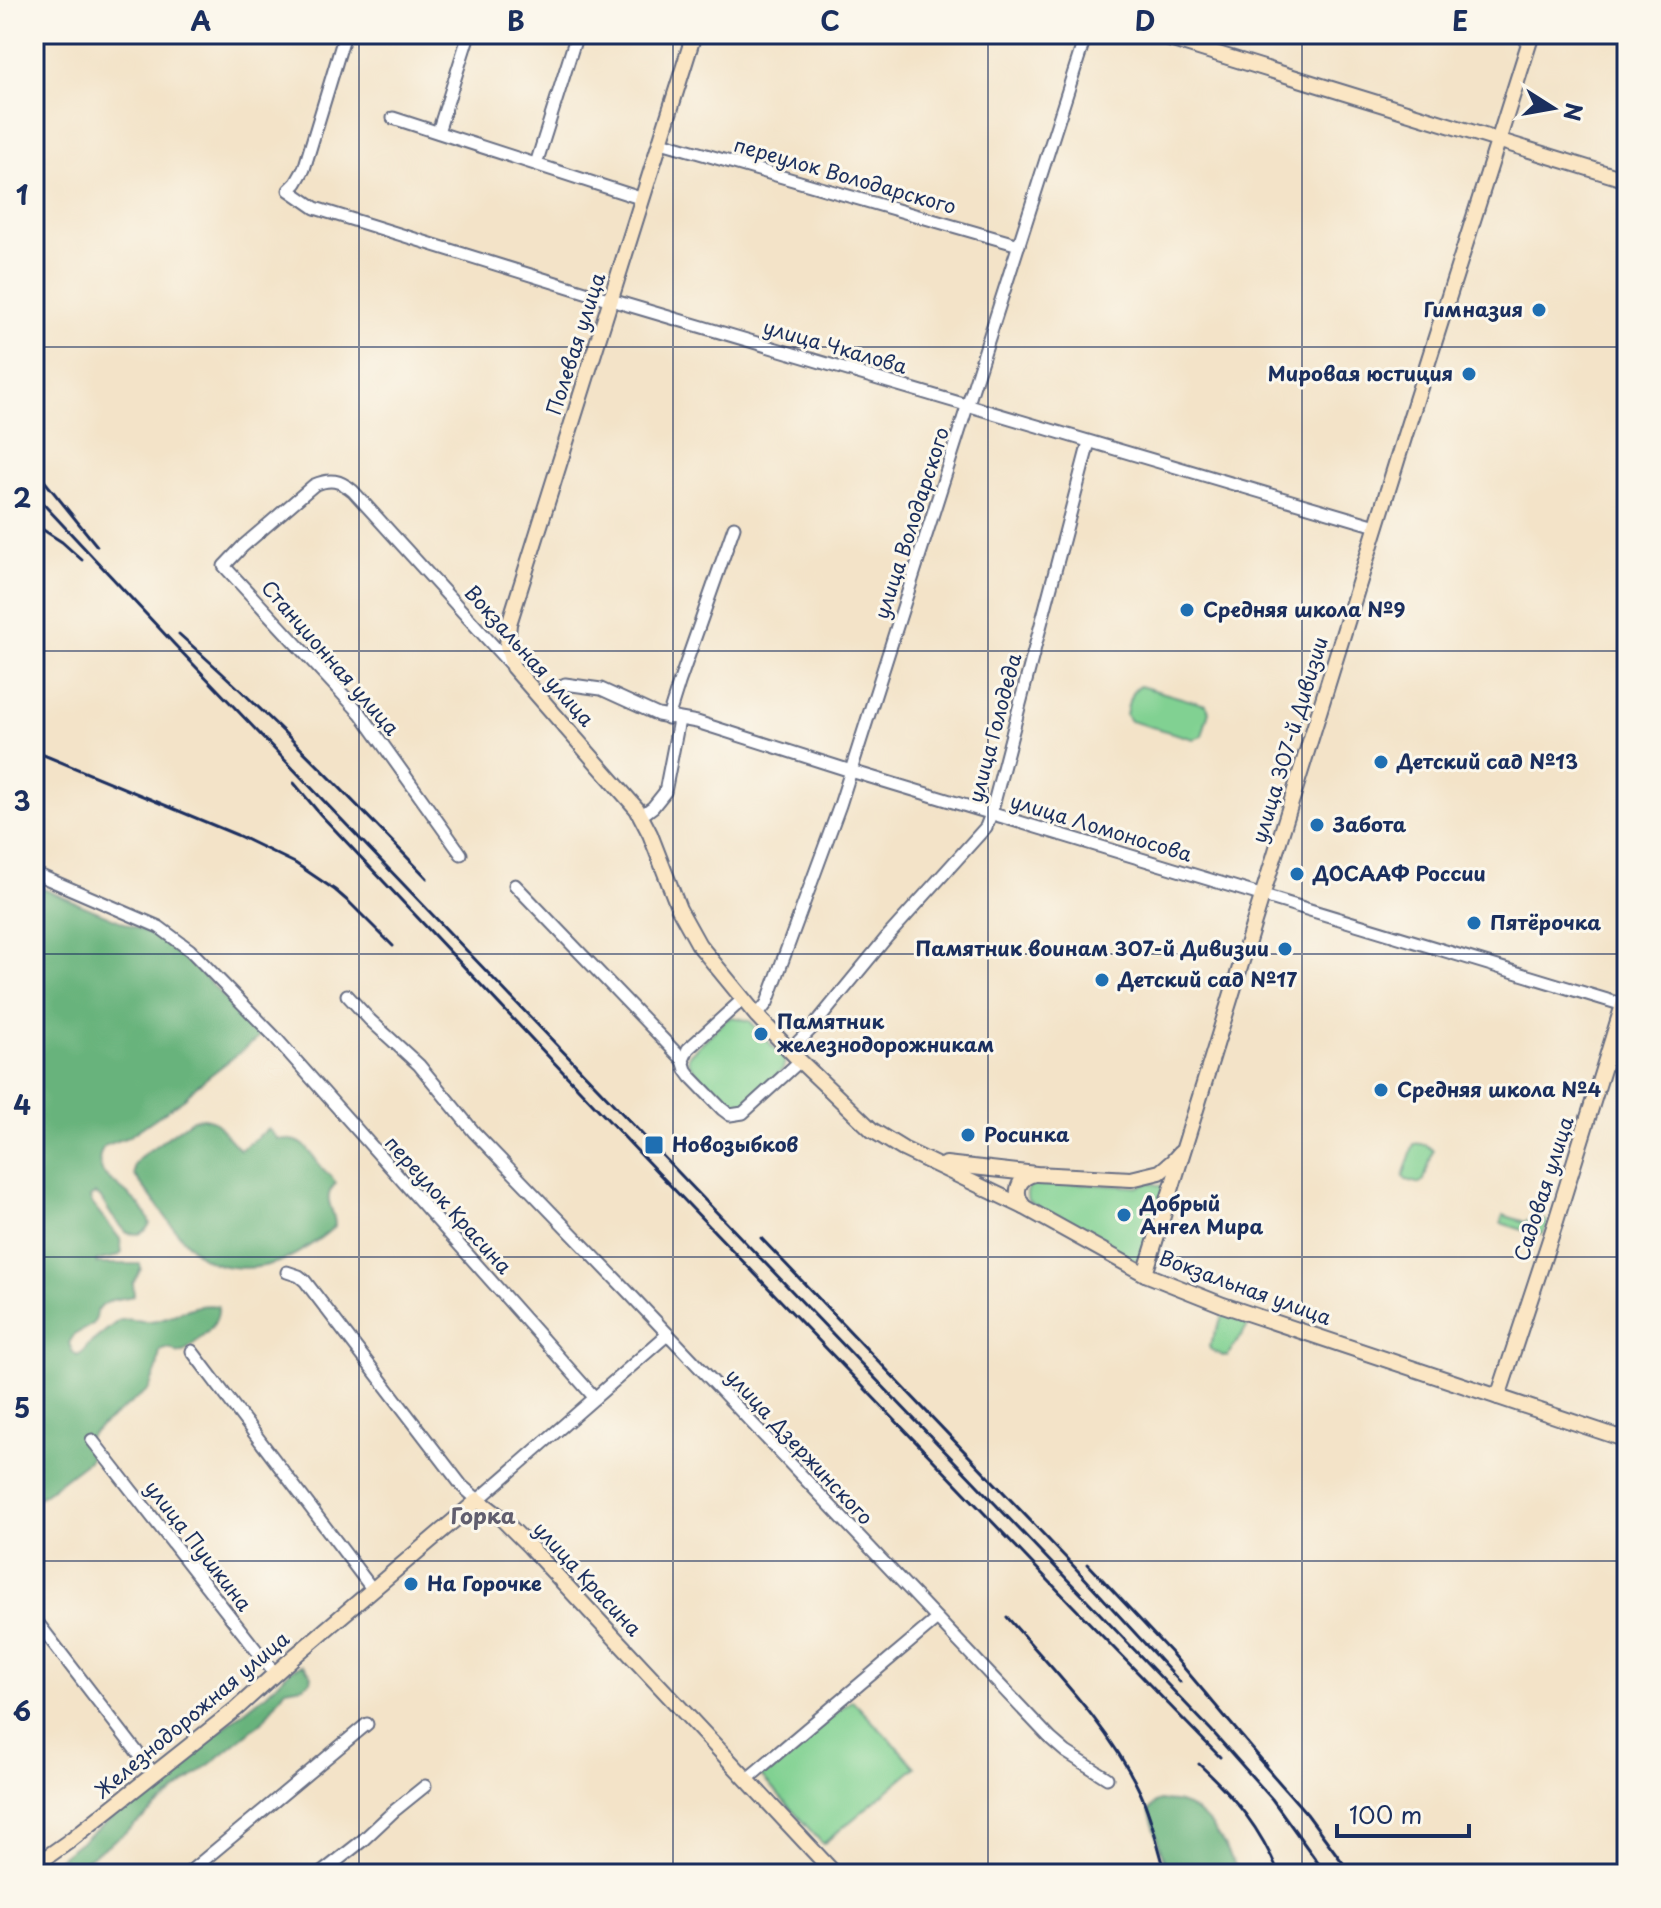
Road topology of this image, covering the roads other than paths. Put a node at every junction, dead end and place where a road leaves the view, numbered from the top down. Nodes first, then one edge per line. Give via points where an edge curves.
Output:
1 (345, 34) edge
2 (469, 34) edge
3 (577, 34) edge
4 (694, 34) edge
5 (1086, 34) edge
6 (1153, 34) edge
7 (1532, 34) edge
8 (393, 118) dead end
9 (438, 132) junction
10 (1499, 140) junction
11 (661, 142) junction
12 (536, 164) junction
13 (1627, 180) edge
14 (643, 199) junction
15 (1019, 245) junction
16 (611, 300) junction
17 (968, 405) junction
18 (1089, 442) junction
19 (1376, 526) junction
20 (734, 527) dead end
21 (224, 566) joint
22 (509, 624) junction
23 (483, 634) junction
24 (513, 667) junction
25 (565, 684) dead end
26 (674, 719) junction
27 (851, 771) junction
28 (991, 814) junction
29 (641, 816) junction
30 (461, 854) dead end
31 (34, 873) edge
32 (515, 885) dead end
33 (1262, 896) junction
34 (347, 995) dead end
35 (742, 1000) junction
36 (1626, 1001) edge
37 (757, 1016) junction
38 (795, 1056) junction
39 (683, 1060) junction
40 (1185, 1142) junction
41 (916, 1155) junction
42 (1036, 1174) junction
43 (1024, 1207) junction
44 (287, 1272) dead end
45 (1145, 1274) junction
46 (668, 1334) junction
47 (192, 1351) dead end
48 (1498, 1397) junction
49 (595, 1398) junction
50 (92, 1440) dead end
51 (1627, 1440) edge
52 (478, 1500) junction
53 (373, 1590) junction
54 (34, 1618) edge
55 (937, 1619) junction
56 (275, 1674) junction
57 (367, 1724) dead end
58 (154, 1774) junction
59 (1107, 1778) dead end
60 (746, 1780) junction
61 (425, 1786) dead end
62 (36, 1862) edge
63 (187, 1874) edge
64 (320, 1874) edge
65 (835, 1874) edge

1 - 16 street, улица Чкалова via 304,169 289,190 315,208
2 - 9 street
3 - 12 street
4 - 11 street, Полевая улица
5 - 15 street, улица Володарского
6 - 10 street
7 - 10 street, улица 307-й Дивизии
8 - 9 street
9 - 12 street
10 - 13 street
10 - 19 street, улица 307-й Дивизии
11 - 14 street, Полевая улица
11 - 15 street, переулок Володарского
12 - 14 street
14 - 16 street, Полевая улица
15 - 17 street, улица Володарского
16 - 17 street, улица Чкалова
16 - 22 street, Полевая улица
17 - 18 street, улица Чкалова
17 - 27 street, улица Володарского
18 - 19 street, улица Чкалова
18 - 28 street, улица Голодеда
19 - 33 street, улица 307-й Дивизии
20 - 26 street via 679,683
21 - 23 street, Вокзальная улица via 314,485 338,481 353,491
21 - 30 street, Станционная улица via 366,720
22 - 23 street via 499,637
22 - 24 street, Полевая улица via 507,646
23 - 24 street, Вокзальная улица
24 - 29 street, Вокзальная улица
25 - 26 street, улица Ломоносова via 601,689
26 - 27 street, улица Ломоносова
26 - 29 street via 665,792
27 - 28 street, улица Ломоносова
27 - 37 street, улица Володарского via 770,996
28 - 33 street, улица Ломоносова
28 - 38 street, улица Голодеда via 982,833 902,920
29 - 35 street, Вокзальная улица via 687,926
31 - 49 street, переулок Красина via 140,918 190,950 274,1036
32 - 39 street
33 - 36 street, улица Ломоносова
33 - 40 street, улица 307-й Дивизии
34 - 46 street, улица Дзержинского via 419,1065 474,1132
35 - 37 street, Вокзальная улица
35 - 39 street via 688,1049
36 - 48 street, Садовая улица
37 - 38 street, Вокзальная улица
38 - 39 street via 743,1113 730,1115 691,1077
38 - 41 street, Вокзальная улица via 878,1134
40 - 42 street via 1167,1167 1142,1178
40 - 45 street, улица 307-й Дивизии
41 - 42 street via 956,1166
41 - 43 street, Вокзальная улица
42 - 43 street via 1019,1185
43 - 45 street, Вокзальная улица
44 - 52 street, улица Красина via 305,1281
45 - 48 street, Вокзальная улица
46 - 49 street, Железнодорожная улица
46 - 55 street, улица Дзержинского
47 - 53 street
48 - 51 street, Вокзальная улица
49 - 52 street, Железнодорожная улица
50 - 56 street, улица Пушкина
52 - 53 street, Железнодорожная улица
52 - 60 street, улица Красина via 520,1537
53 - 56 street, Железнодорожная улица
54 - 58 street
55 - 59 street, улица Дзержинского via 1051,1739
55 - 60 street
56 - 58 street, Железнодорожная улица
57 - 63 street
58 - 62 street, Железнодорожная улица
60 - 65 street, улица Красина
61 - 64 street

